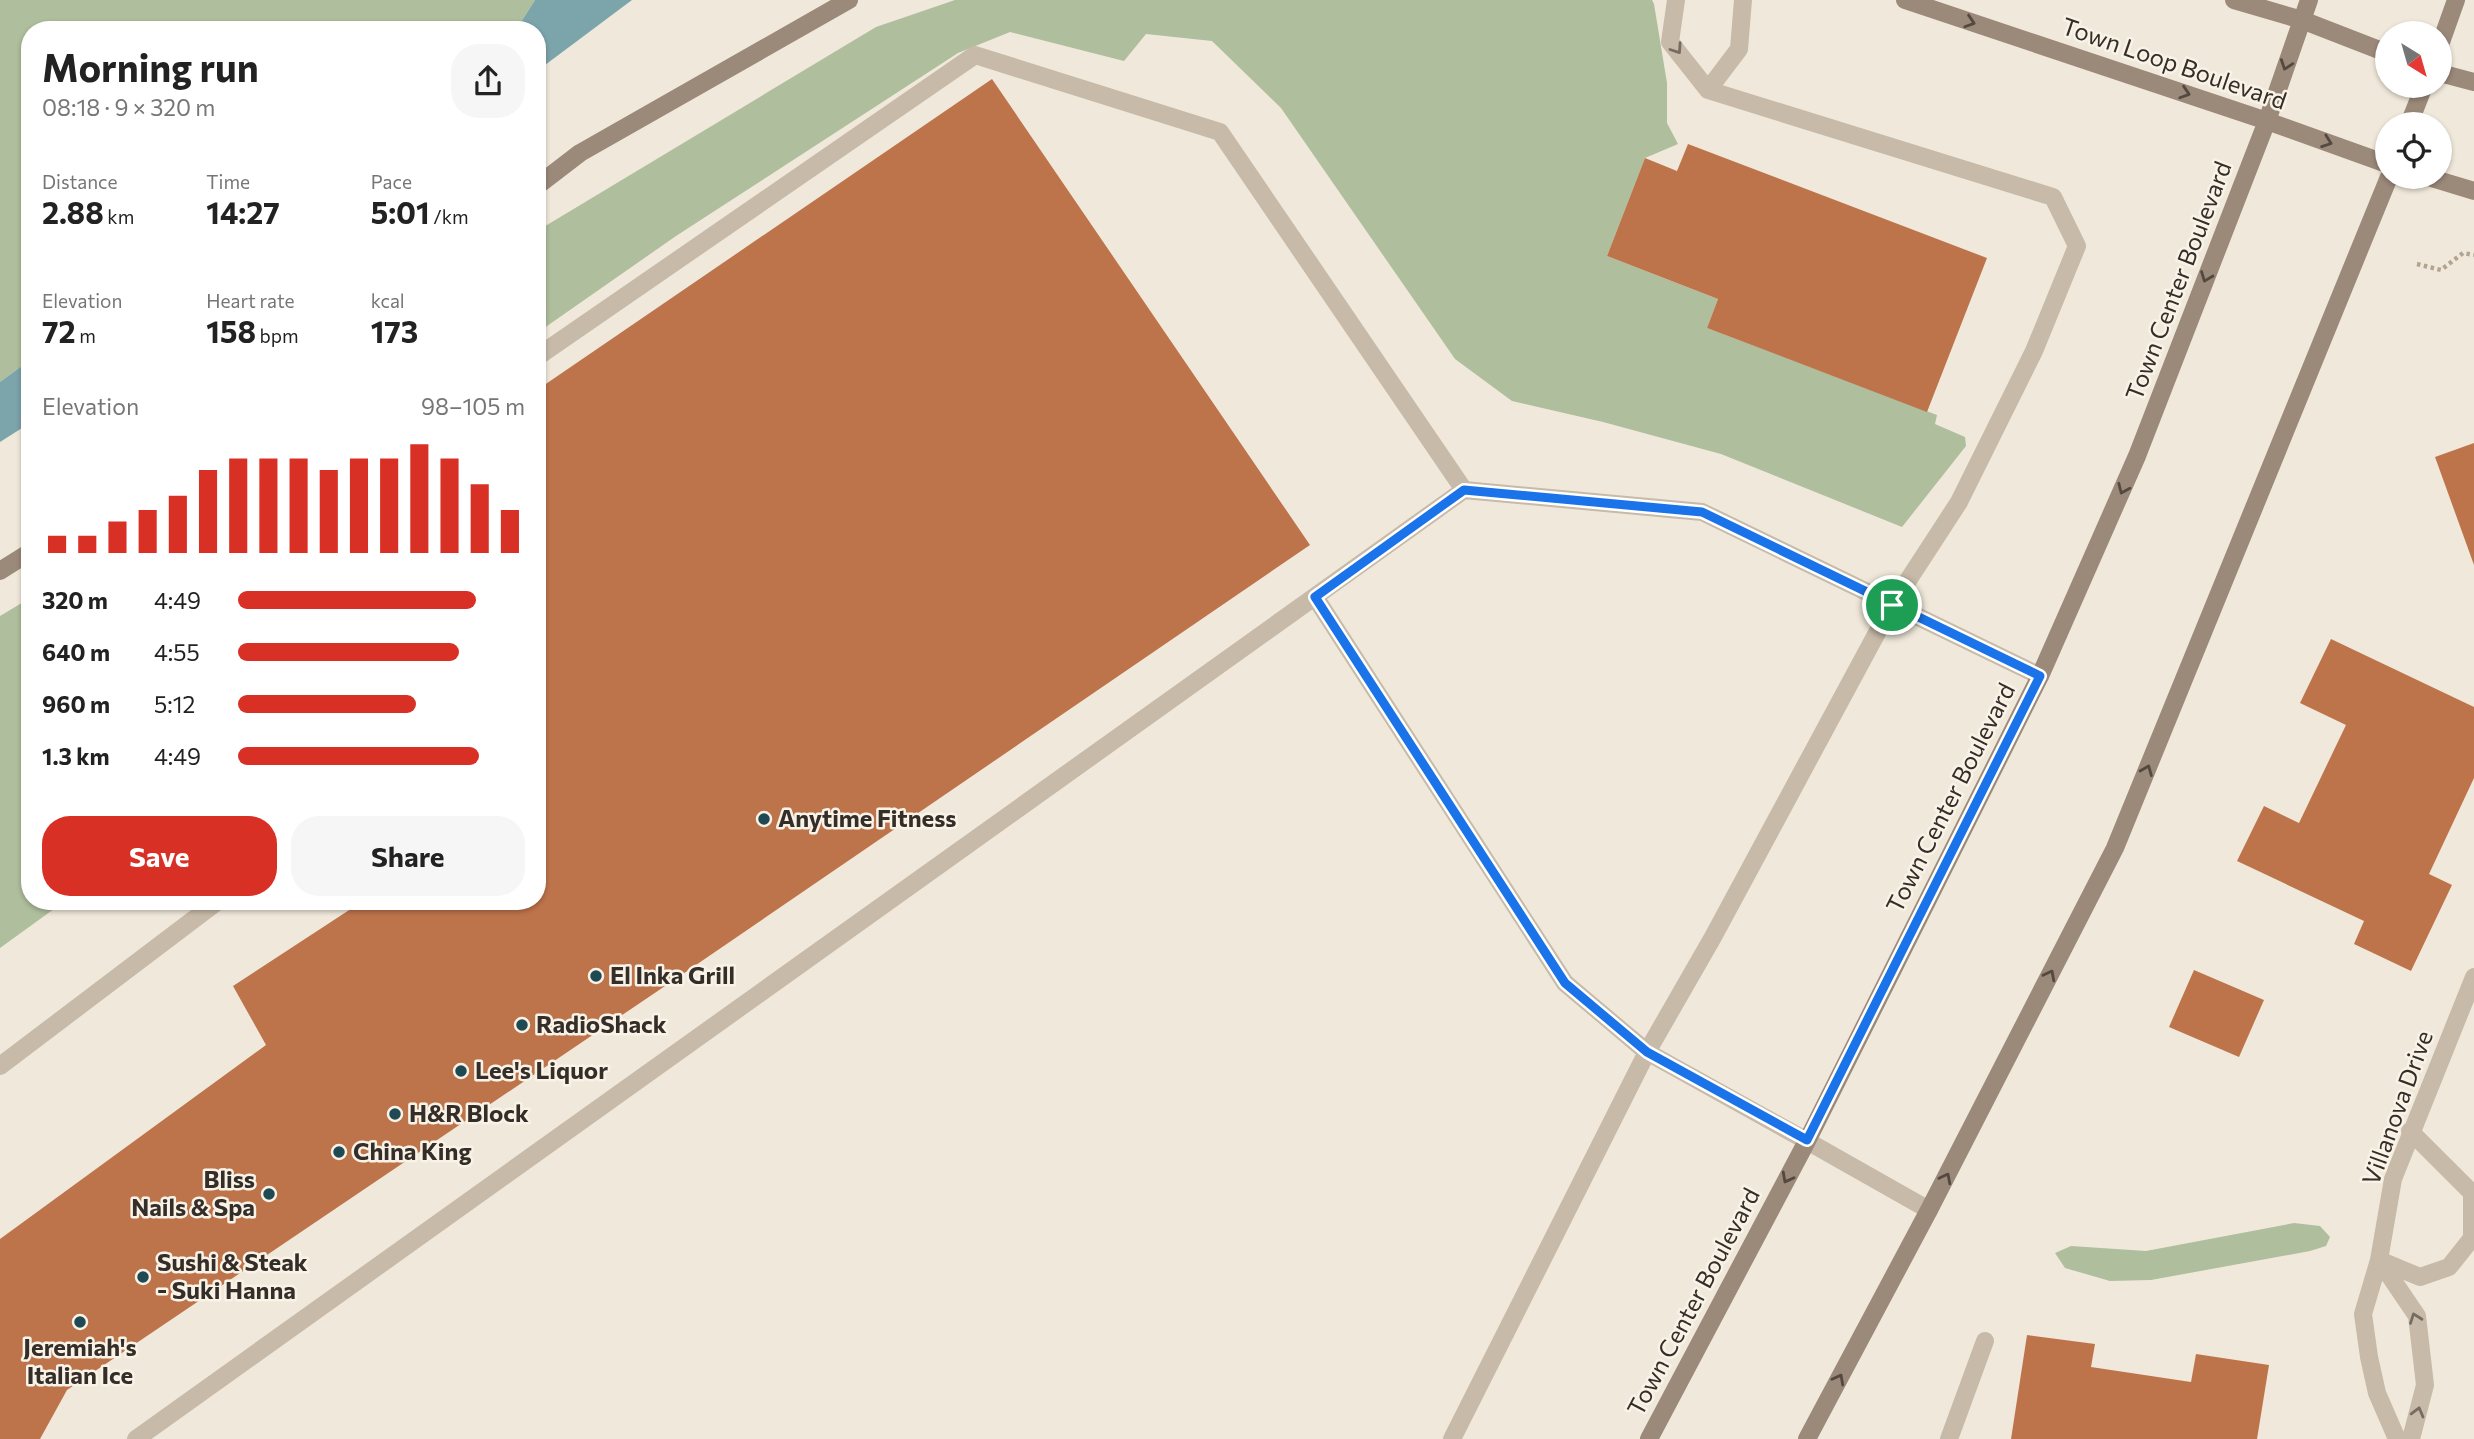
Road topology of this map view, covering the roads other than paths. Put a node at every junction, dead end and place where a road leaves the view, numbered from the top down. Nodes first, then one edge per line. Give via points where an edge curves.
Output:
1 (849, 0) edge
2 (1676, 0) edge
3 (1743, 0) edge
4 (1905, 0) edge
5 (2234, 0) edge
6 (2309, 0) edge
7 (2456, 0) edge
8 (2302, 20) junction
9 (2449, 21) edge
10 (2375, 48) edge
11 (2452, 76) edge
12 (2474, 82) edge
13 (1708, 90) junction
14 (2267, 121) junction
15 (2375, 160) edge
16 (546, 179) edge
17 (2452, 184) edge
18 (2384, 189) edge
19 (2474, 191) edge
20 (546, 351) edge
21 (1464, 490) junction
22 (21, 558) edge
23 (0, 571) edge
24 (1315, 597) junction
25 (1892, 605) junction
26 (2040, 676) junction
27 (206, 910) edge
28 (2474, 977) edge
29 (1647, 1052) junction
30 (0, 1066) edge
31 (2410, 1131) junction
32 (1807, 1140) junction
33 (1929, 1210) junction
34 (2379, 1260) junction
35 (1985, 1342) dead end
36 (136, 1439) edge
37 (1452, 1439) edge
38 (1649, 1439) edge
39 (1807, 1439) edge
40 (1949, 1439) edge
41 (2397, 1439) edge
42 (2412, 1439) edge

1 - 16 street via 579,153
2 -> 13 street via 1670,42
3 - 13 street via 1739,49
4 -> 14 street, Town Loop Boulevard
5 - 8 street
6 - 8 street, Town Center Boulevard
7 - 9 street
8 - 10 street
8 -> 14 street, Town Center Boulevard
11 - 12 street
13 - 25 street via 2053,197 2077,246 2034,351 1959,502
14 -> 15 street, Town Loop Boulevard
14 -> 26 street, Town Center Boulevard via 2137,456
17 - 19 street
33 -> 18 street via 2115,848
20 - 21 street via 975,55 1220,132
21 - 24 street
21 - 25 street via 1702,512
22 - 23 street
24 - 29 street via 1565,983
24 - 36 street
25 - 26 street
25 - 29 street
26 - 32 street, Town Center Boulevard
27 - 30 street
28 - 31 street, Villanova Drive
29 - 32 street
29 - 37 street
31 - 34 street, Villanova Drive via 2393,1179
31 - 34 street via 2472,1192 2472,1238 2449,1267 2420,1276
32 - 33 street
32 -> 38 street, Town Center Boulevard
39 -> 33 street
34 - 41 street, Villanova Drive via 2363,1314 2377,1393
42 -> 34 street via 2426,1385 2417,1316
35 - 40 street

